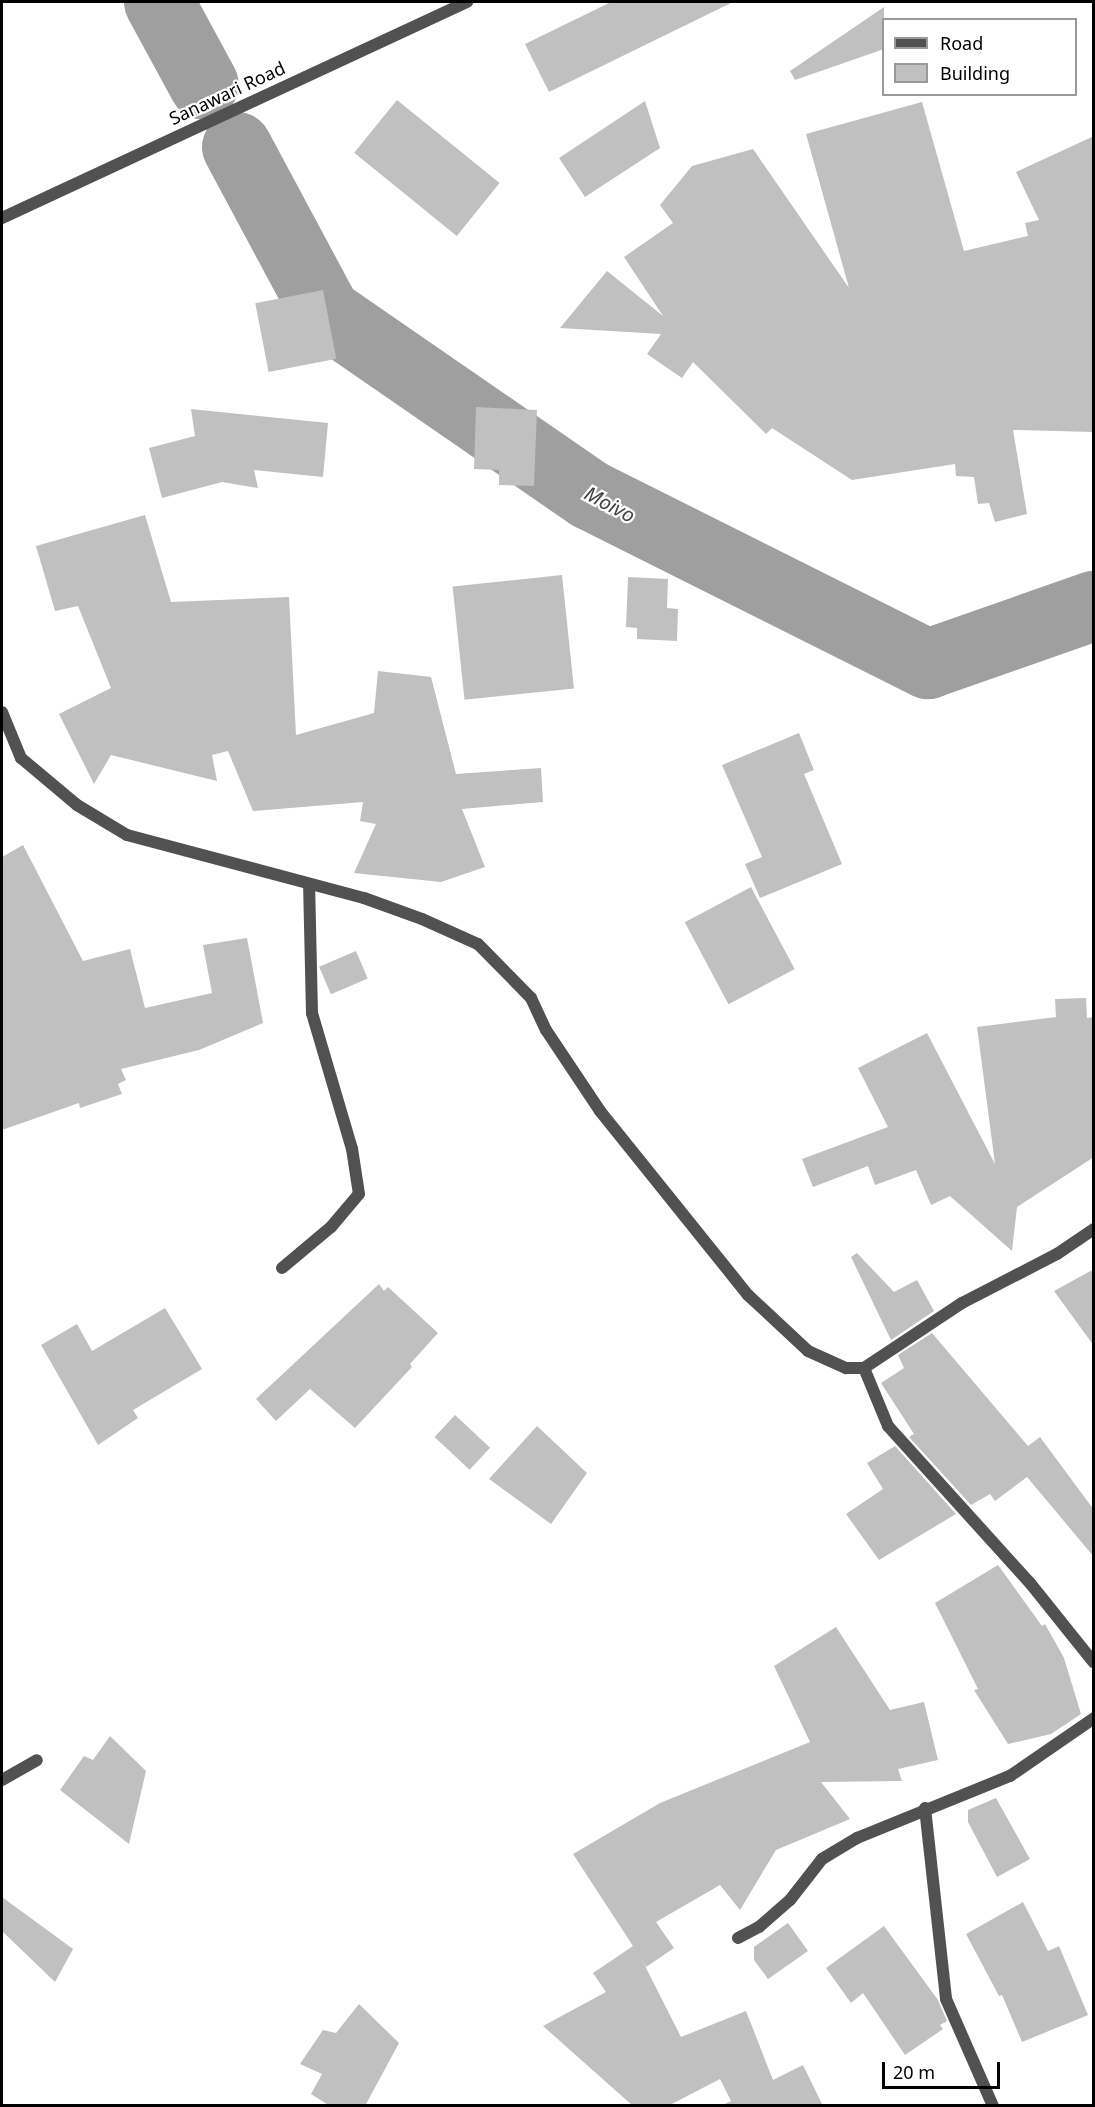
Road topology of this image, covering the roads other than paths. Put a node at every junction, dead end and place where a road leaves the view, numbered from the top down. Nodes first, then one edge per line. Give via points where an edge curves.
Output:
1 (467, 2) edge
2 (2, 218) edge
3 (2, 712) edge
4 (309, 885) junction
5 (1094, 1229) edge
6 (282, 1268) dead end
7 (864, 1368) junction
8 (1094, 1663) edge
9 (1094, 1718) edge
10 (37, 1760) dead end
11 (2, 1780) edge
12 (925, 1808) junction
13 (738, 1938) dead end
14 (993, 2106) edge

1 - 2 street, Sanawari Road
3 - 4 street via 21,758 76,805 127,835
4 - 6 street via 312,1013 352,1149 359,1194 331,1227
4 - 7 street via 422,919 478,944 531,998 546,1030 600,1111 748,1294 808,1351 846,1368
5 - 7 street via 1057,1254 962,1303
7 - 8 street via 888,1426 1022,1574
9 - 12 street via 1010,1776
10 - 11 street
12 - 13 street via 857,1838 822,1859 790,1900 759,1927
12 - 14 street via 946,1999

